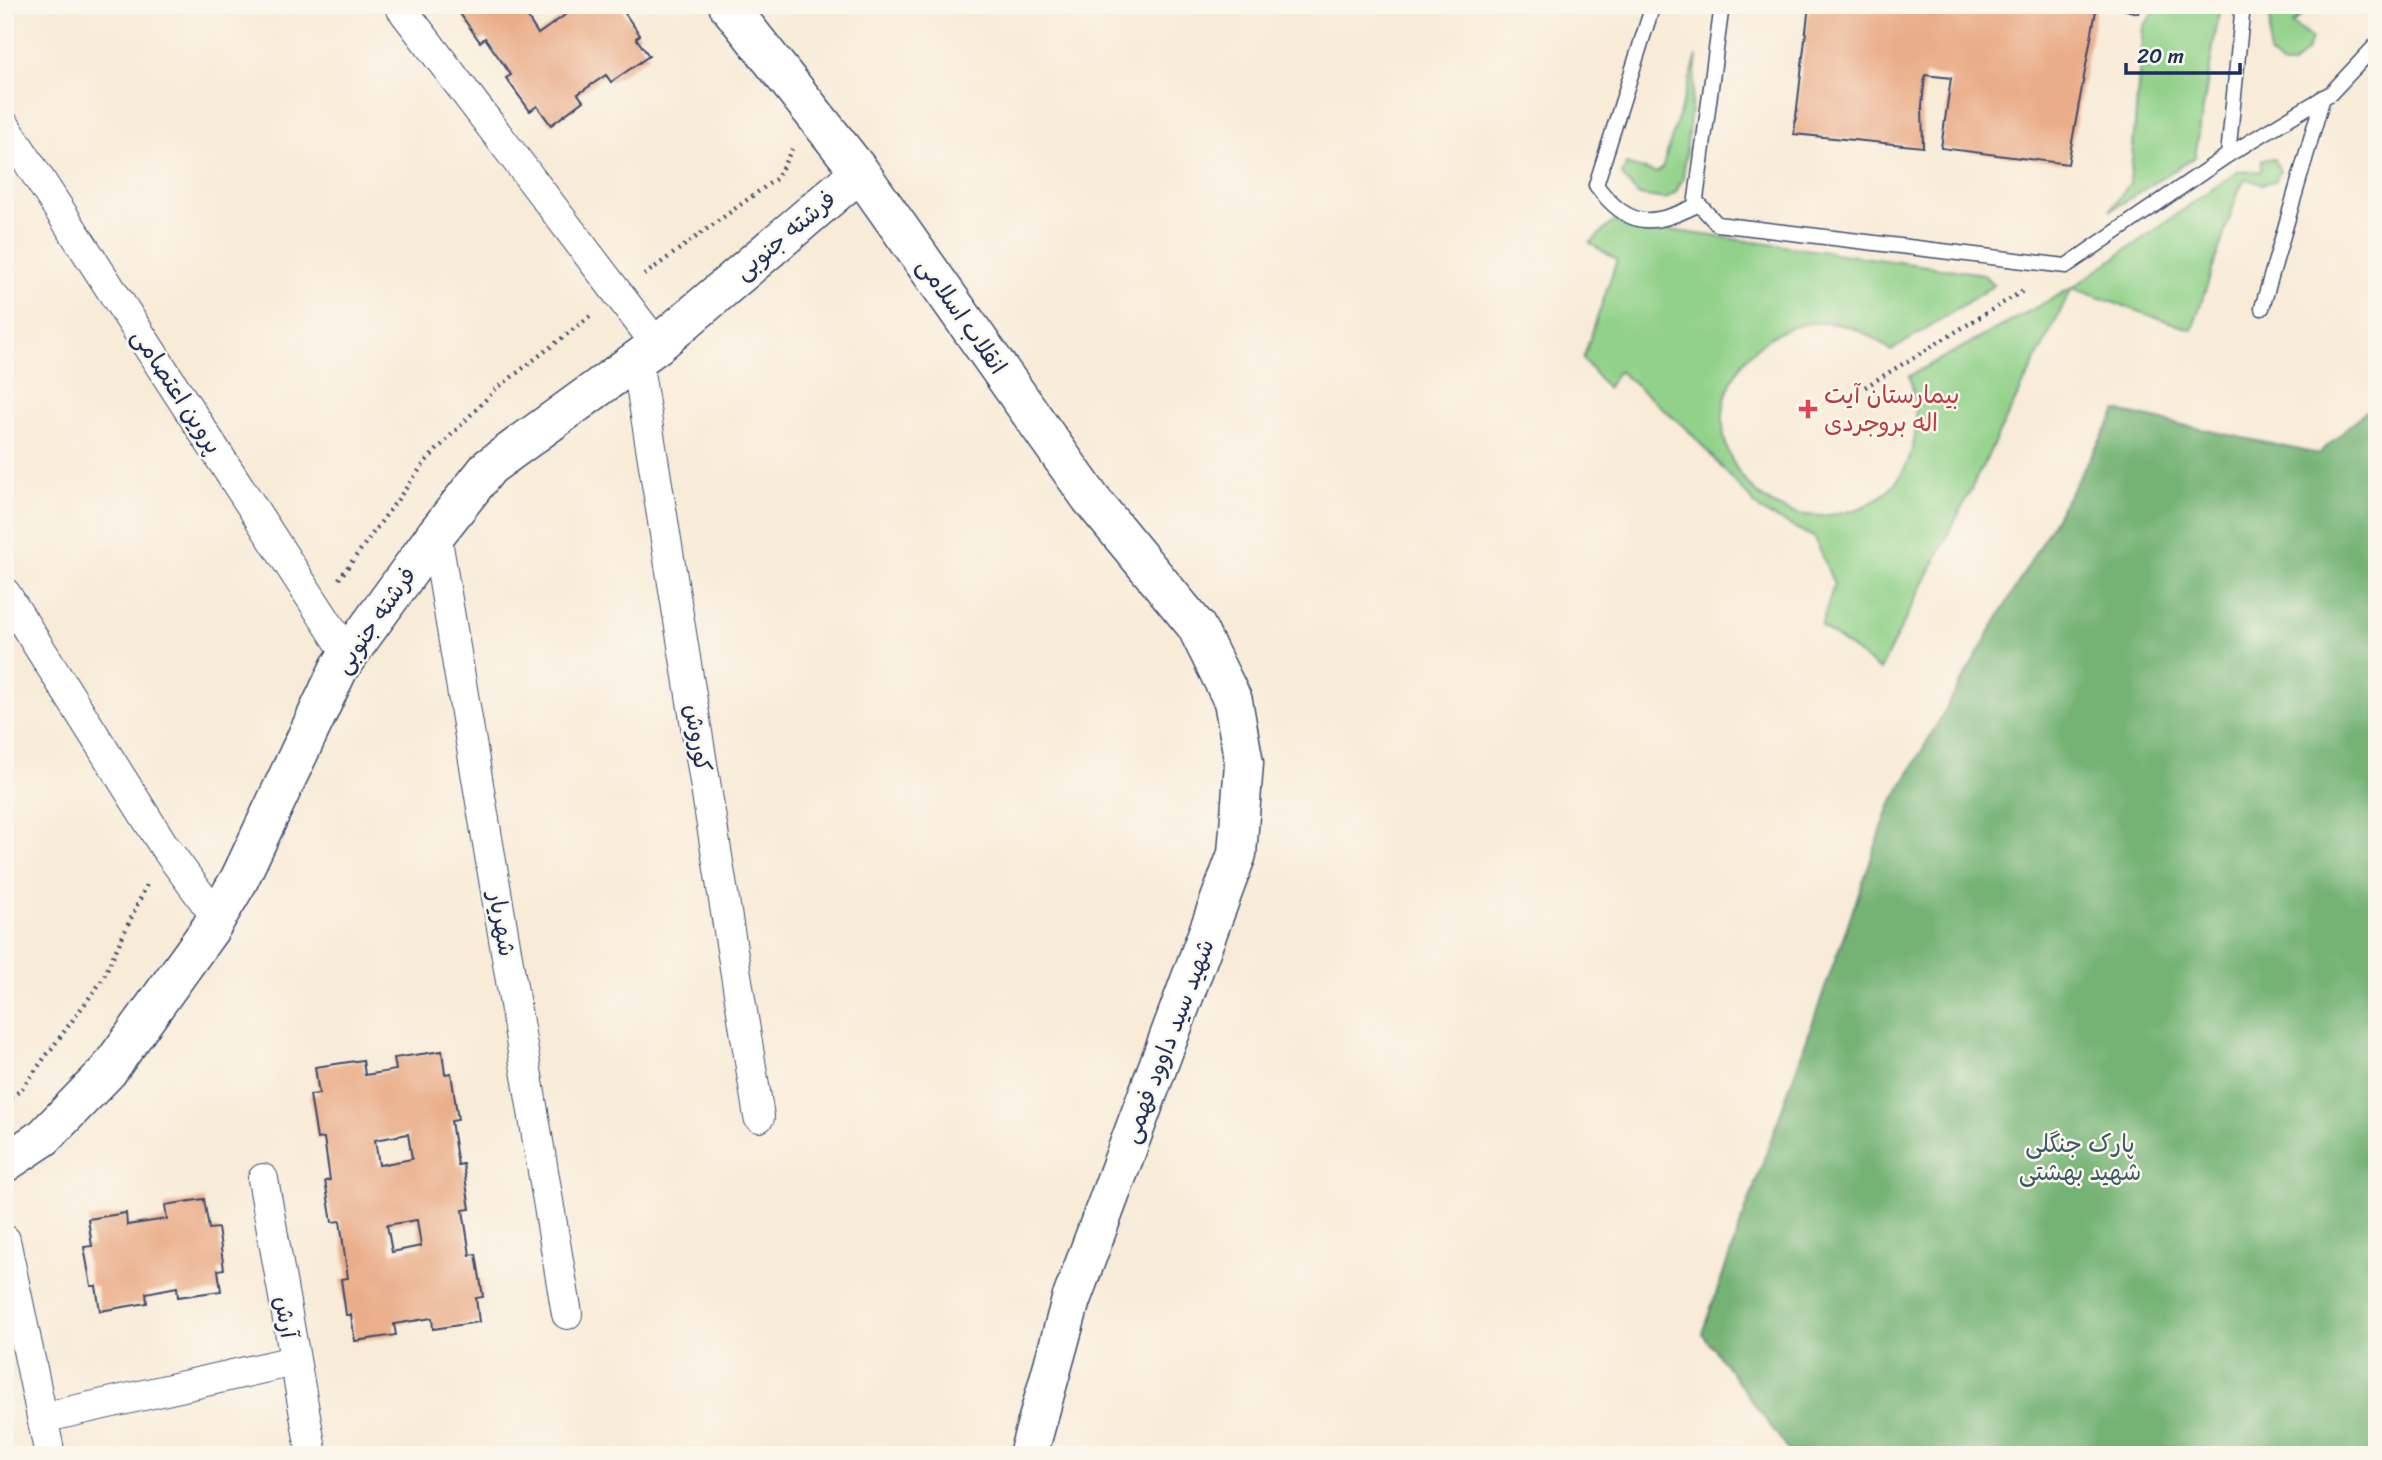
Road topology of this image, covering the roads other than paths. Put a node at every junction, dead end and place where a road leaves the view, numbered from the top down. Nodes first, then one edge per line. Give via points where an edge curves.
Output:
1 (399, 5) edge
2 (728, 5) edge
3 (1653, 5) edge
4 (1722, 5) edge
5 (2243, 5) edge
6 (2377, 44) edge
7 (2323, 97) junction
8 (5, 126) edge
9 (2228, 155) junction
10 (860, 172) junction
11 (1696, 201) junction
12 (2262, 308) dead end
13 (647, 352) junction
14 (436, 534) junction
15 (5, 593) edge
16 (1196, 626) joint
17 (348, 655) junction
18 (217, 918) junction
19 (759, 1117) dead end
20 (5, 1163) edge
21 (263, 1179) dead end
22 (5, 1240) edge
23 (567, 1314) dead end
24 (294, 1361) junction
25 (42, 1418) junction
26 (50, 1455) edge
27 (312, 1455) edge
28 (1028, 1455) edge

1 - 13 street
2 - 10 street, انقلاب اسلامی
3 - 11 lane via 1596,186 1612,207 1634,221 1669,219 1695,206
4 - 11 lane
5 - 9 lane
6 - 7 lane
7 - 9 lane
7 - 12 lane
8 - 17 street, پروین اعتصامی
9 - 11 lane via 2066,266 1717,225
10 - 13 street, فرشته جنوبی
10 - 16 street, انقلاب اسلامی via 1091,499
13 - 14 street, فرشته جنوبی via 489,467
13 - 19 street, کوروش
14 - 17 street, فرشته جنوبی
14 - 23 street, شهریار
15 - 18 street via 164,846
16 - 28 street, شهید سید داوود فهمی via 1233,701 1244,764 1237,853 1071,1300
17 - 18 street, فرشته جنوبی
18 - 20 street, فرشته جنوبی via 108,1070 44,1137
21 - 24 street, آرش
22 - 25 street
24 - 25 street
24 - 27 street, آرش
25 - 26 street

